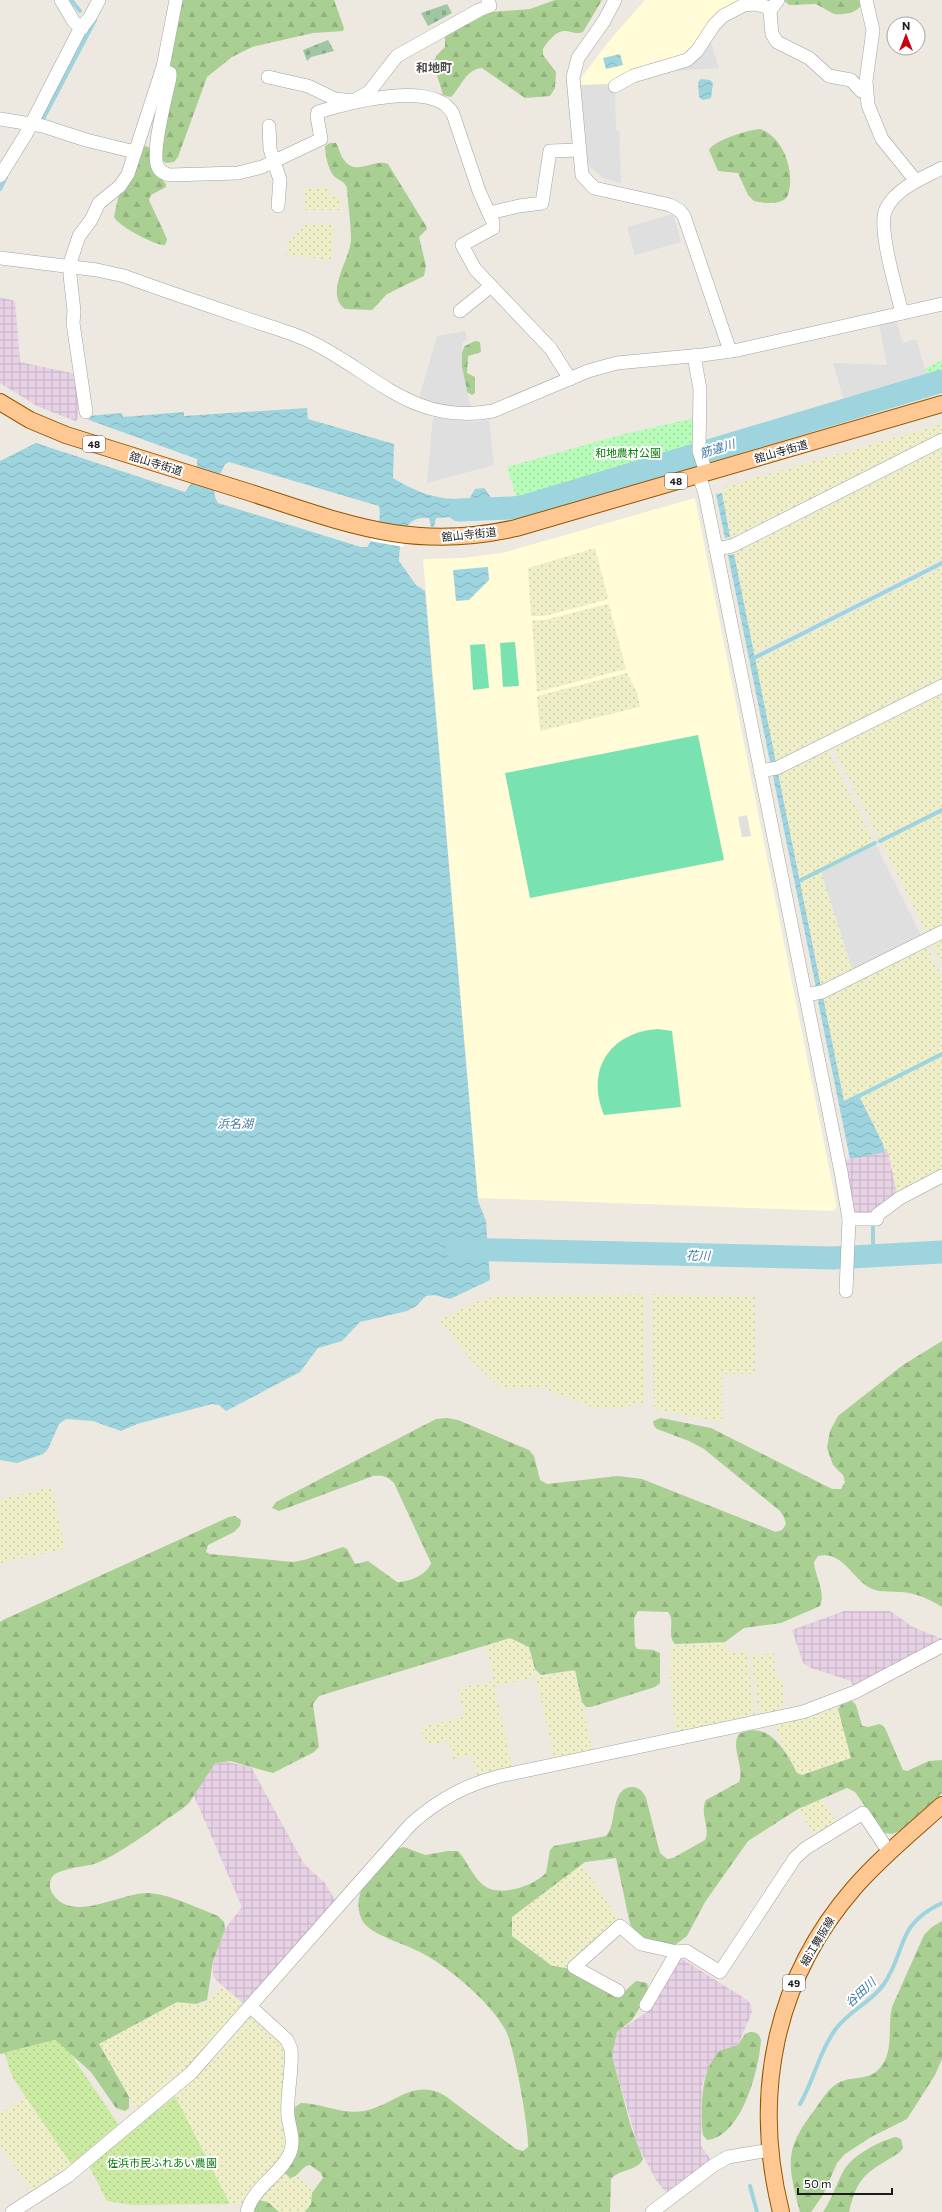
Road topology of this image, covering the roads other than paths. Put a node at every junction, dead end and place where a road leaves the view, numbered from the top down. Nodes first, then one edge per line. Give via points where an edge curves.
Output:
1 (61, 0) edge
2 (99, 0) edge
3 (176, 0) edge
4 (488, 0) edge
5 (615, 0) edge
6 (778, 0) edge
7 (866, 0) edge
8 (770, 11) junction
9 (82, 28) junction
10 (162, 70) junction
11 (268, 77) dead end
12 (615, 86) dead end
13 (866, 91) junction
14 (353, 101) junction
15 (0, 119) edge
16 (31, 124) junction
17 (269, 126) dead end
18 (579, 150) junction
19 (135, 152) junction
20 (274, 160) junction
21 (940, 174) edge
22 (0, 176) edge
23 (916, 181) junction
24 (278, 206) dead end
25 (489, 213) junction
26 (0, 258) edge
27 (70, 267) junction
28 (491, 286) junction
29 (942, 304) edge
30 (460, 311) dead end
31 (902, 313) junction
32 (730, 351) junction
33 (694, 356) junction
34 (570, 379) junction
35 (0, 402) edge
36 (942, 404) edge
37 (86, 412) dead end
38 (942, 440) edge
39 (702, 465) junction
40 (716, 549) junction
41 (942, 686) edge
42 (760, 772) junction
43 (942, 932) edge
44 (806, 995) junction
45 (942, 1176) edge
46 (849, 1221) junction
47 (846, 1291) dead end
48 (942, 1646) edge
49 (942, 1805) edge
50 (889, 1852) junction
51 (678, 1952) junction
52 (618, 1991) dead end
53 (646, 2005) dead end
54 (251, 2007) junction
55 (770, 2150) junction
56 (12, 2212) edge
57 (247, 2212) edge
58 (652, 2212) edge
59 (781, 2212) edge

1 - 9 street via 74,22
2 - 9 street
3 - 10 street
4 - 14 street via 490,6 397,56 369,92
5 - 18 street via 604,21 578,58 575,67 573,87
6 - 8 street
7 - 13 street via 873,30
8 - 12 street via 767,7 755,4 733,10 714,25 697,51 687,60 633,76
8 - 13 street via 772,34 777,42 809,58 829,76 851,80 861,91
9 - 16 street
10 - 19 street
10 - 20 street via 170,73 170,77 156,151 158,169 163,173 232,174
11 - 14 street via 308,86 335,99
13 - 23 street via 876,128 889,149
14 - 20 street via 318,112 321,139
14 - 25 street via 399,95 436,100 447,106 454,117
15 - 16 street
16 - 19 street
16 - 22 street
17 - 20 street via 270,149
18 - 25 street via 550,151 542,203
18 - 32 street via 582,175 594,188 670,205 684,216
19 - 27 street via 126,179 99,203 79,236
20 - 24 street via 280,180
21 - 23 street
23 - 31 street via 890,202 882,222
25 - 28 street via 493,228 462,245 471,264
26 - 27 street
27 - 34 street via 120,275 293,335 315,344 396,394 439,410 470,413 493,411
27 - 37 street via 73,323
28 - 30 street
28 - 34 street via 551,349
29 - 31 street
31 - 32 street
32 - 33 street
33 - 34 street via 617,363
33 - 39 street via 700,389
35 - 39 main road, 舘山寺街道 / 48 via 48,428 374,530 408,536 443,538 498,532
36 - 39 main road, 舘山寺街道 / 48
38 - 40 street via 732,546
39 - 40 street
40 - 42 street
41 - 42 street via 777,768
42 - 44 street
43 - 44 street via 822,992
44 - 46 street
45 - 46 street via 900,1198 877,1215 877,1219
46 - 47 street
48 - 54 street via 855,1692 803,1712 500,1776 480,1781 449,1795 426,1810 411,1824
49 - 50 main road, 細江舞阪線 / 49
50 - 51 street via 864,1813 800,1852 720,1972 686,1951
50 - 55 main road, 細江舞阪線 / 49 via 854,1888 829,1920 808,1954 792,1990 779,2028 771,2066 768,2106
51 - 52 street via 641,1944 620,1926 574,1967
51 - 53 street
54 - 56 street via 204,2061 179,2085 62,2180
54 - 57 street via 287,2040 291,2049 288,2115 292,2144 290,2154 252,2200
55 - 58 street via 728,2157
55 - 59 main road, 細江舞阪線 / 49

